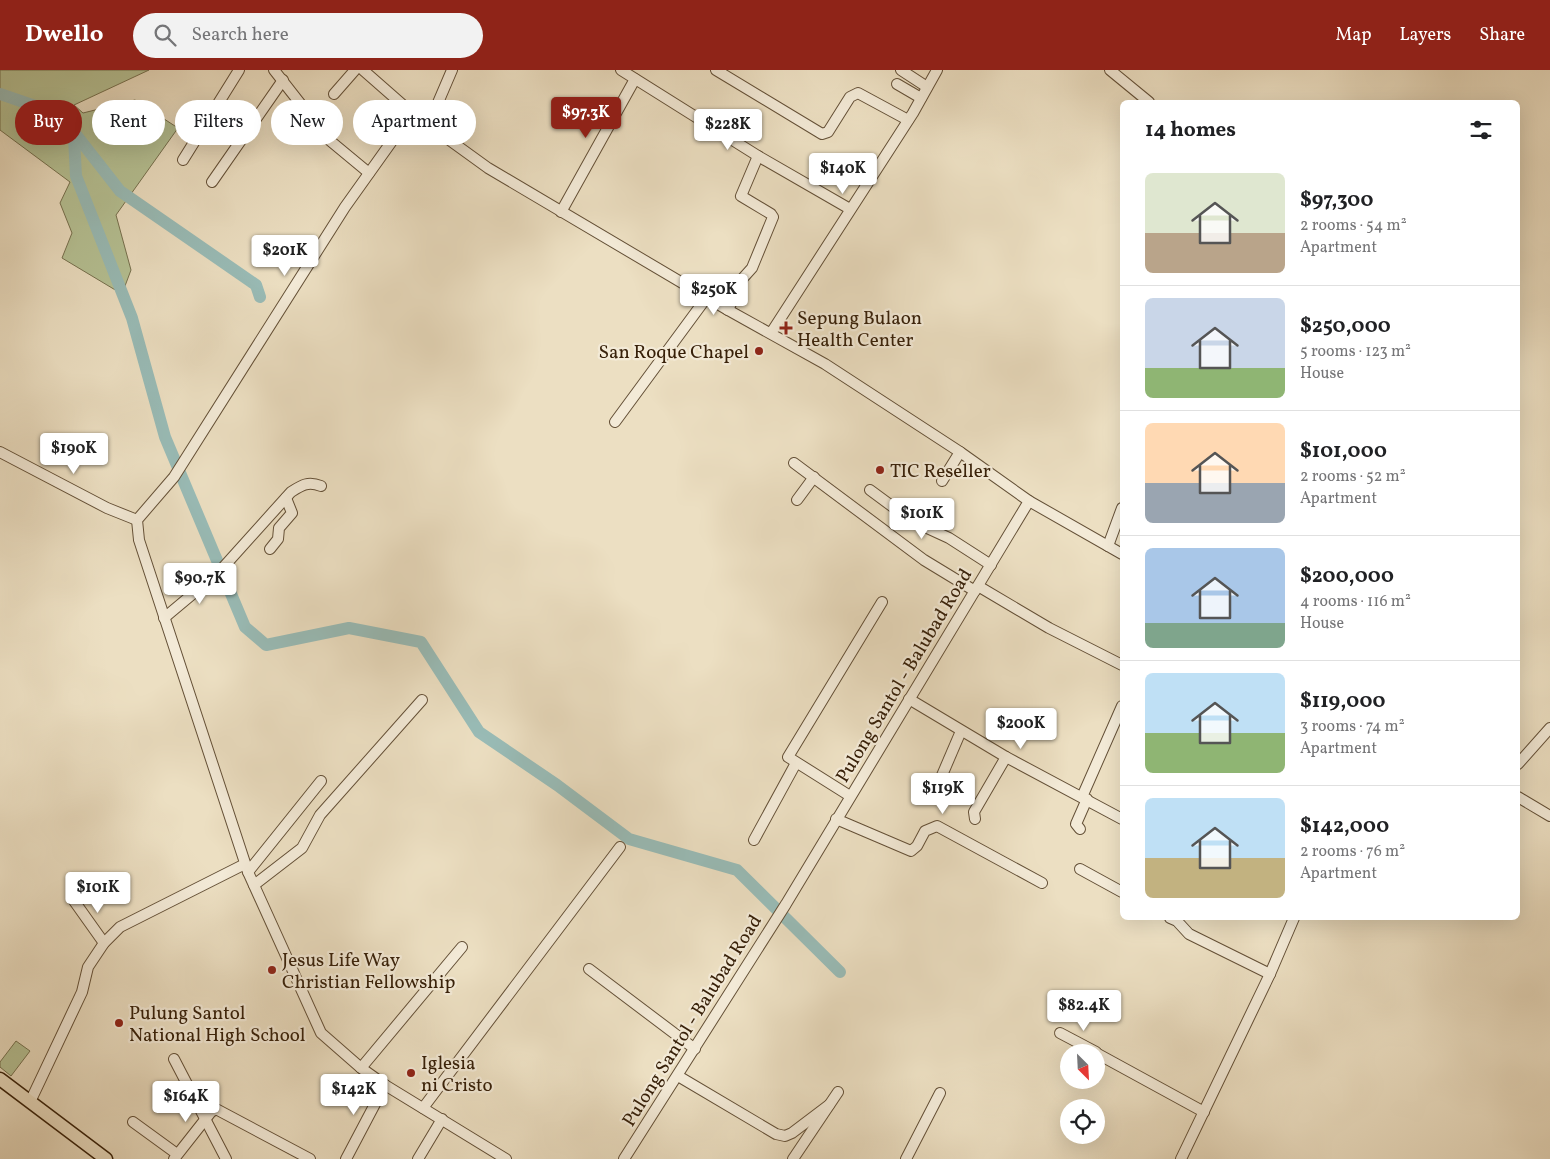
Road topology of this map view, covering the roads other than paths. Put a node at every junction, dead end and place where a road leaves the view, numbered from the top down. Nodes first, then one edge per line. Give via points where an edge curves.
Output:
1 (239, 70) edge
2 (274, 70) edge
3 (355, 70) edge
4 (363, 70) edge
5 (452, 70) edge
6 (621, 70) edge
7 (716, 70) edge
8 (901, 70) edge
9 (937, 70) edge
10 (1110, 70) edge
11 (634, 79) junction
12 (282, 80) junction
13 (897, 84) dead end
14 (927, 87) junction
15 (334, 94) dead end
16 (921, 98) junction
17 (397, 100) edge
18 (439, 100) edge
19 (1147, 100) edge
20 (908, 120) junction
21 (389, 145) edge
22 (455, 145) edge
23 (758, 156) junction
24 (182, 160) dead end
25 (369, 173) junction
26 (212, 182) dead end
27 (850, 208) junction
28 (561, 212) junction
29 (707, 297) junction
30 (728, 310) junction
31 (771, 333) junction
32 (615, 422) dead end
33 (0, 452) edge
34 (960, 452) junction
35 (794, 463) dead end
36 (814, 477) junction
37 (942, 481) dead end
38 (321, 486) dead end
39 (870, 490) dead end
40 (286, 498) junction
41 (796, 500) dead end
42 (1029, 502) junction
43 (1120, 513) edge
44 (137, 520) junction
45 (1108, 546) junction
46 (270, 549) dead end
47 (1120, 553) edge
48 (991, 565) junction
49 (976, 588) junction
50 (882, 602) dead end
51 (164, 618) junction
52 (1120, 664) edge
53 (908, 699) junction
54 (422, 700) dead end
55 (1120, 711) edge
56 (1550, 728) edge
57 (961, 731) junction
58 (1006, 757) junction
59 (1520, 762) edge
60 (796, 763) junction
61 (321, 781) dead end
62 (937, 787) dead end
63 (850, 796) junction
64 (1084, 798) junction
65 (1520, 798) edge
66 (1550, 816) edge
67 (836, 818) junction
68 (1120, 818) edge
69 (975, 819) dead end
70 (1080, 829) dead end
71 (754, 840) dead end
72 (620, 847) dead end
73 (246, 868) junction
74 (1080, 869) dead end
75 (1042, 883) dead end
76 (254, 885) junction
77 (1120, 891) edge
78 (72, 898) dead end
79 (1174, 920) edge
80 (1293, 920) edge
81 (104, 943) junction
82 (462, 947) dead end
83 (589, 969) dead end
84 (1270, 974) junction
85 (1060, 1033) dead end
86 (1080, 1044) edge
87 (695, 1049) junction
88 (1105, 1058) edge
89 (174, 1059) dead end
90 (362, 1068) junction
91 (678, 1076) junction
92 (0, 1079) edge
93 (385, 1085) junction
94 (838, 1092) dead end
95 (940, 1093) dead end
96 (30, 1102) junction
97 (829, 1105) junction
98 (423, 1108) junction
99 (1204, 1112) junction
100 (205, 1119) junction
101 (442, 1119) junction
102 (133, 1122) dead end
103 (176, 1156) edge
104 (106, 1159) edge
105 (226, 1159) edge
106 (310, 1159) edge
107 (346, 1159) edge
108 (418, 1159) edge
109 (506, 1159) edge
110 (624, 1159) edge
111 (793, 1159) edge
112 (906, 1159) edge
113 (1182, 1159) edge

1 - 24 street
2 - 12 street
3 - 15 street
4 - 17 street
5 - 18 street
6 - 11 street
7 - 20 street via 822,134 828,132 850,97 858,93
8 - 14 street
9 - 14 street
10 - 19 street
11 - 23 street
11 - 28 street
12 - 25 street via 328,139
12 - 26 street
13 - 16 street
14 - 16 street
16 - 20 street
20 - 27 street
21 - 25 street
22 - 28 street
23 - 27 street
23 - 30 street via 741,196 773,217 752,268 743,278
25 - 44 street via 174,478
27 - 31 street
28 - 29 street
29 - 30 street
29 - 32 street
30 - 31 street
31 - 34 street via 825,364
33 - 44 street via 107,508
34 - 37 street
34 - 42 street
35 - 36 street
36 - 41 street
36 - 49 street via 924,560
38 - 40 street via 312,482 305,484
39 - 48 street via 912,521 949,538
40 - 46 street via 292,513 279,528 278,539
40 - 51 street via 221,570
42 - 45 street
42 - 48 street, Pulong Santol - Balubad Road
43 - 45 street
44 - 51 street via 138,540
45 - 47 street
48 - 49 street, Pulong Santol - Balubad Road
49 - 52 street
49 - 53 street, Pulong Santol - Balubad Road
50 - 60 street via 788,757
51 - 73 street
53 - 57 street
53 - 63 street, Pulong Santol - Balubad Road
54 - 76 street via 320,815 302,848
55 - 64 street
56 - 59 street
57 - 58 street
57 - 62 street
58 - 64 street
58 - 69 street via 974,812
60 - 63 street
60 - 71 street
61 - 73 street
63 - 67 street, Pulong Santol - Balubad Road
64 - 68 street
64 - 70 street via 1076,824
65 - 66 street
67 - 75 street via 911,851 925,831 937,826
67 - 87 street, Pulong Santol - Balubad Road
72 - 98 street
73 - 76 street
73 - 81 street via 120,927
74 - 77 street
76 - 90 street via 320,1033
78 - 81 street
79 - 84 street via 1188,934
80 - 84 street
81 - 96 street via 88,967 82,992
82 - 90 street
83 - 87 street
84 - 99 street
85 - 86 street
87 - 91 street, Pulong Santol - Balubad Road
88 - 99 street
89 - 100 street
90 - 93 street
91 - 97 street via 776,1134 785,1136
91 - 110 street, Pulong Santol - Balubad Road
92 - 96 main road
93 - 98 street
93 - 107 street
94 - 97 street
95 - 112 street
96 - 104 main road
97 - 111 street
98 - 101 street
99 - 113 street
100 - 103 street
100 - 105 street
100 - 106 street via 216,1109
101 - 108 street
101 - 109 street
102 - 103 street

